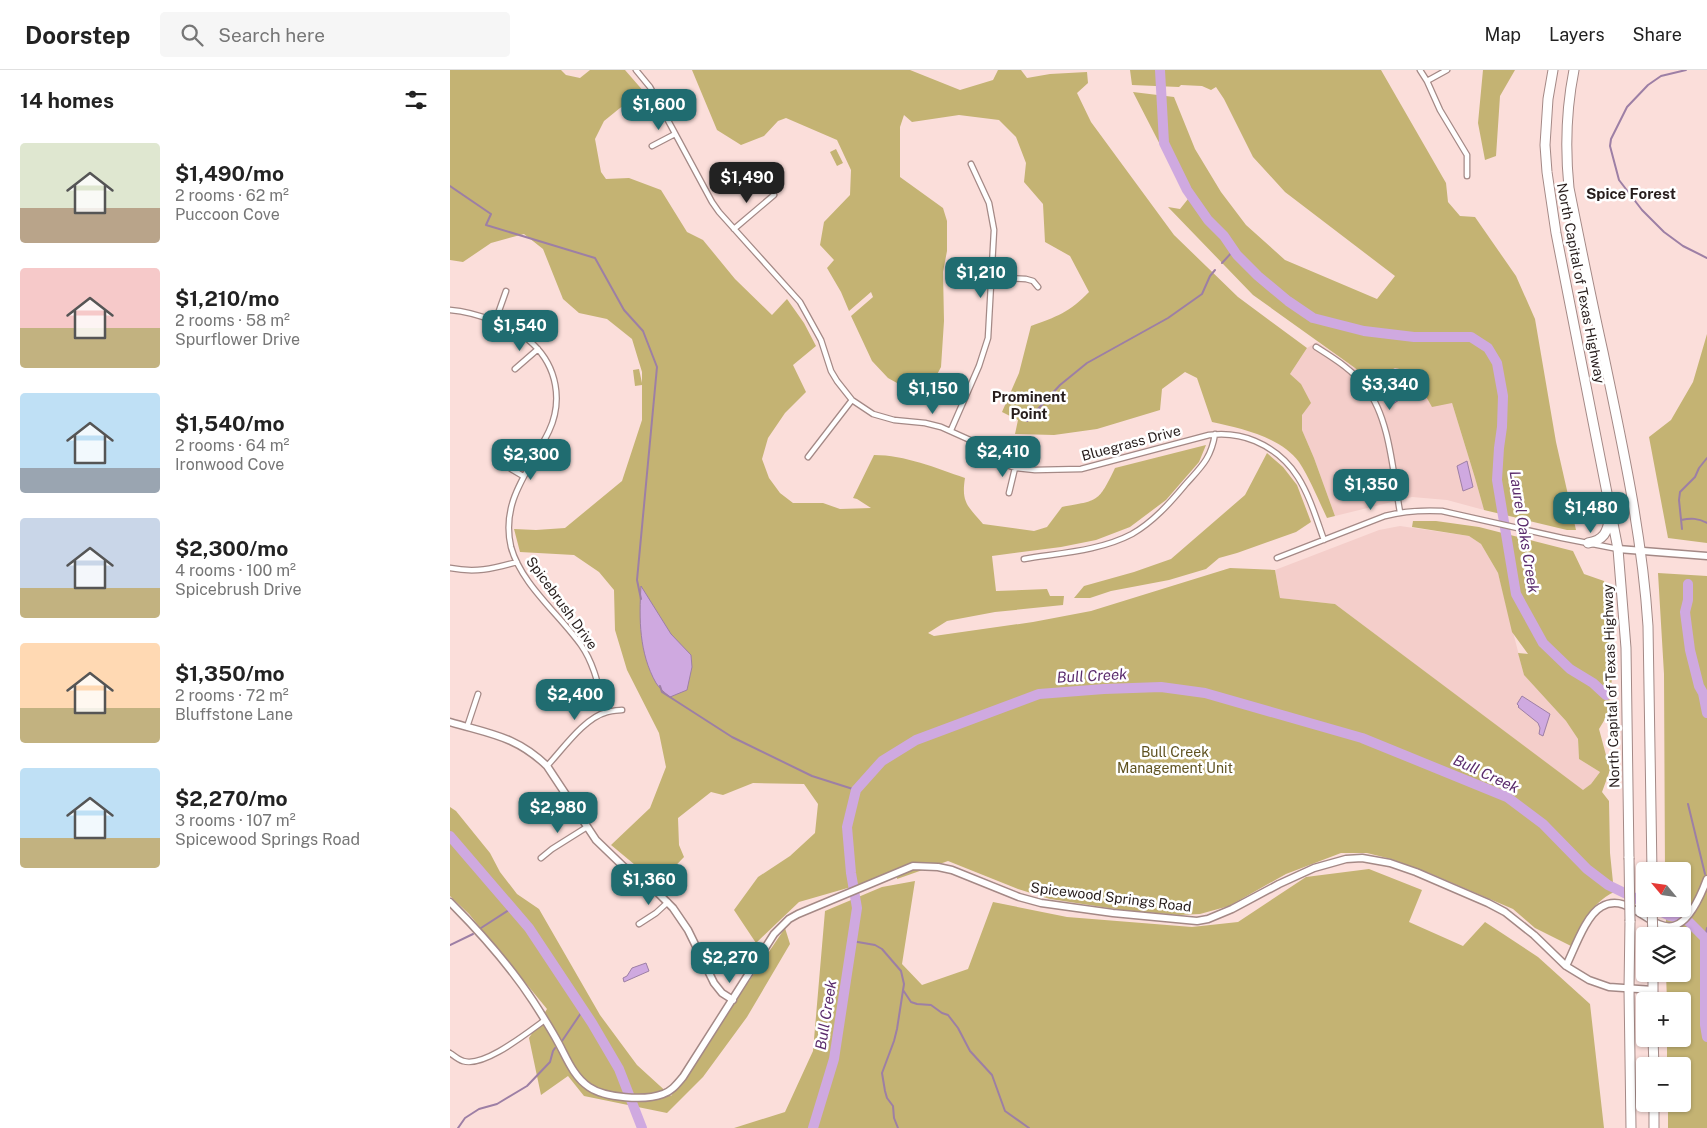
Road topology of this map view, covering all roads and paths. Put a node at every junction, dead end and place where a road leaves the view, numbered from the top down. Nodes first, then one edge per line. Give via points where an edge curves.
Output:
1 (636, 70) edge
2 (1420, 70) edge
3 (1447, 70) edge
4 (1553, 70) edge
5 (1574, 70) edge
6 (1427, 81) junction
7 (675, 134) junction
8 (652, 146) dead end
9 (970, 164) dead end
10 (1467, 176) dead end
11 (774, 195) dead end
12 (734, 229) junction
13 (992, 277) junction
14 (1038, 287) dead end
15 (506, 291) dead end
16 (450, 310) edge
17 (495, 322) junction
18 (1316, 347) dead end
19 (538, 349) junction
20 (515, 369) dead end
21 (852, 400) junction
22 (951, 430) junction
23 (1215, 434) junction
24 (808, 457) dead end
25 (496, 460) dead end
26 (1015, 468) junction
27 (522, 476) junction
28 (1009, 493) dead end
29 (1400, 512) junction
30 (1611, 514) junction
31 (1324, 540) junction
32 (1588, 543) junction
33 (1618, 549) junction
34 (1641, 550) junction
35 (1707, 556) edge
36 (1277, 558) dead end
37 (1024, 559) dead end
38 (517, 562) junction
39 (450, 568) edge
40 (478, 694) dead end
41 (622, 710) dead end
42 (605, 712) junction
43 (450, 722) edge
44 (467, 727) junction
45 (547, 766) junction
46 (587, 827) junction
47 (541, 858) dead end
48 (1652, 862) edge
49 (1707, 879) edge
50 (450, 902) edge
51 (668, 902) junction
52 (639, 924) dead end
53 (1566, 966) junction
54 (1653, 982) edge
55 (1629, 989) junction
56 (1653, 990) joint
57 (733, 1000) junction
58 (546, 1020) junction
59 (450, 1053) edge
60 (1654, 1112) edge
61 (1631, 1128) edge
62 (1654, 1128) edge

1 - 7 street, Bluegrass Drive via 650,87
2 - 6 street
3 - 6 street
4 - 30 highway, North Capital of Texas Highway via 1548,99 1546,172
5 - 34 highway, North Capital of Texas Highway via 1566,131 1569,188 1622,440
6 - 10 street via 1467,155
7 - 8 street
7 - 12 street, Bluegrass Drive via 712,202
9 - 13 street via 992,215
11 - 12 street
12 - 21 street, Bluegrass Drive via 800,302 821,340 831,371
13 - 14 street via 1026,279
13 - 22 street via 985,352
15 - 17 street
16 - 17 street, Spicebrush Drive
17 - 19 street, Spicebrush Drive via 523,335
18 - 29 street via 1349,370 1367,388 1386,431
19 - 20 street
19 - 27 street, Spicebrush Drive via 554,376 555,414
21 - 22 street, Bluegrass Drive via 883,418
21 - 24 street
22 - 26 street, Bluegrass Drive
23 - 26 street, Bluegrass Drive via 1081,469
23 - 31 street, Bluegrass Drive via 1251,439 1281,456 1301,481
23 - 37 street via 1208,459 1169,504 1132,534 1083,550
25 - 27 street
26 - 28 street
27 - 38 street, Spicebrush Drive via 510,518 511,546
29 - 31 street
29 - 32 street via 1442,511
30 - 32 highway via 1606,533 1597,541
30 - 33 highway, North Capital of Texas Highway
31 - 36 street
32 - 33 street
33 - 34 main road
33 - 55 highway, North Capital of Texas Highway, bridge via 1626,648
34 - 35 main road
34 - 48 highway, North Capital of Texas Highway via 1648,626
38 - 39 street via 485,570
38 - 42 street, Spicebrush Drive via 526,578 585,651 596,676
40 - 44 street
41 - 42 street
42 - 45 street via 580,729
43 - 44 main road
44 - 45 main road via 516,742
45 - 46 main road
46 - 47 street
46 - 51 main road via 610,854
49 - 53 main road via 1692,912 1673,926 1660,925 1621,904 1604,905 1591,917
50 - 58 main road, Spicewood Springs Road via 515,977
51 - 52 street
51 - 57 main road via 688,930 714,982
53 - 55 main road, Spicewood Springs Road via 1599,984
53 - 57 main road, Spicewood Springs Road via 1517,920 1496,907 1416,872 1362,858 1314,868 1226,912 1197,921 1041,903 1019,898 952,870 913,866 798,914 781,926
54 - 56 highway
55 - 56 main road, Spicewood Springs Road
55 - 61 highway, North Capital of Texas Highway
57 - 58 main road, Spicewood Springs Road via 674,1088 664,1094 635,1098 587,1087 576,1075
58 - 59 street via 485,1060 464,1062
60 - 62 highway

